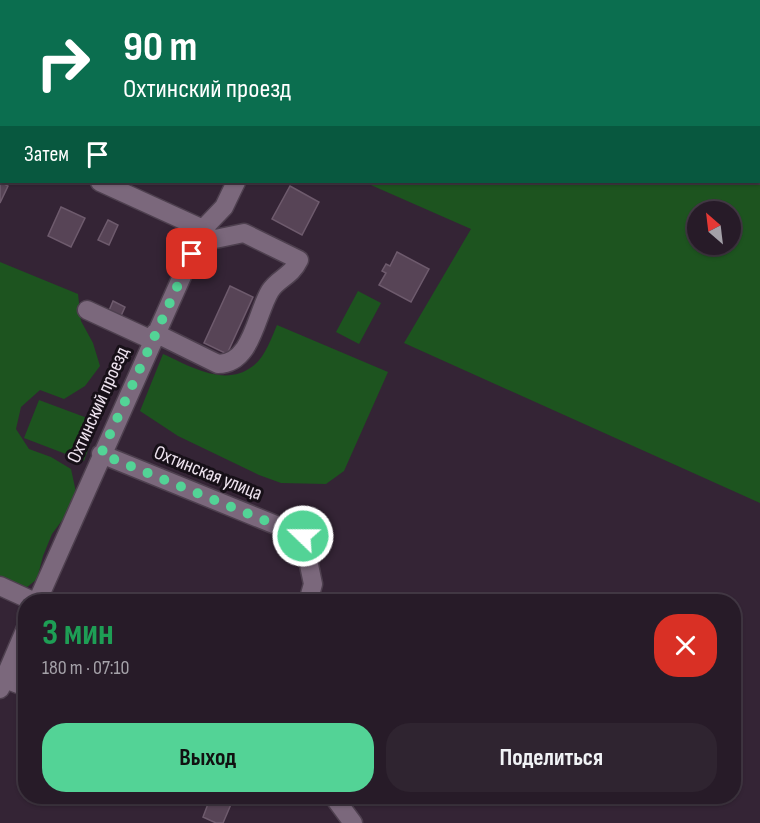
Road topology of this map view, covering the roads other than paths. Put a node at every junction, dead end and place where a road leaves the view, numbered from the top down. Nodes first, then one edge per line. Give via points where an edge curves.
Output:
1 (102, 183) edge
2 (236, 183) edge
3 (202, 231) junction
4 (87, 310) dead end
5 (154, 337) junction
6 (101, 454) junction
7 (0, 586) edge
8 (18, 594) edge
9 (40, 594) edge
10 (310, 594) edge
11 (18, 647) edge
12 (2, 684) edge
13 (18, 686) edge
14 (339, 804) edge
15 (353, 823) edge

1 - 3 street
2 - 3 street, Охтинский проезд via 224,207
3 - 5 street, Охтинский проезд
3 - 5 street via 215,239 244,233 299,260 294,271 271,289 245,349 234,360 218,364
4 - 5 street
5 - 6 street, Охтинский проезд
6 - 9 street, Охтинский проезд
6 - 10 street, Охтинская улица via 303,536 313,584
7 - 8 street
11 - 12 street
12 - 13 street
14 - 15 street

